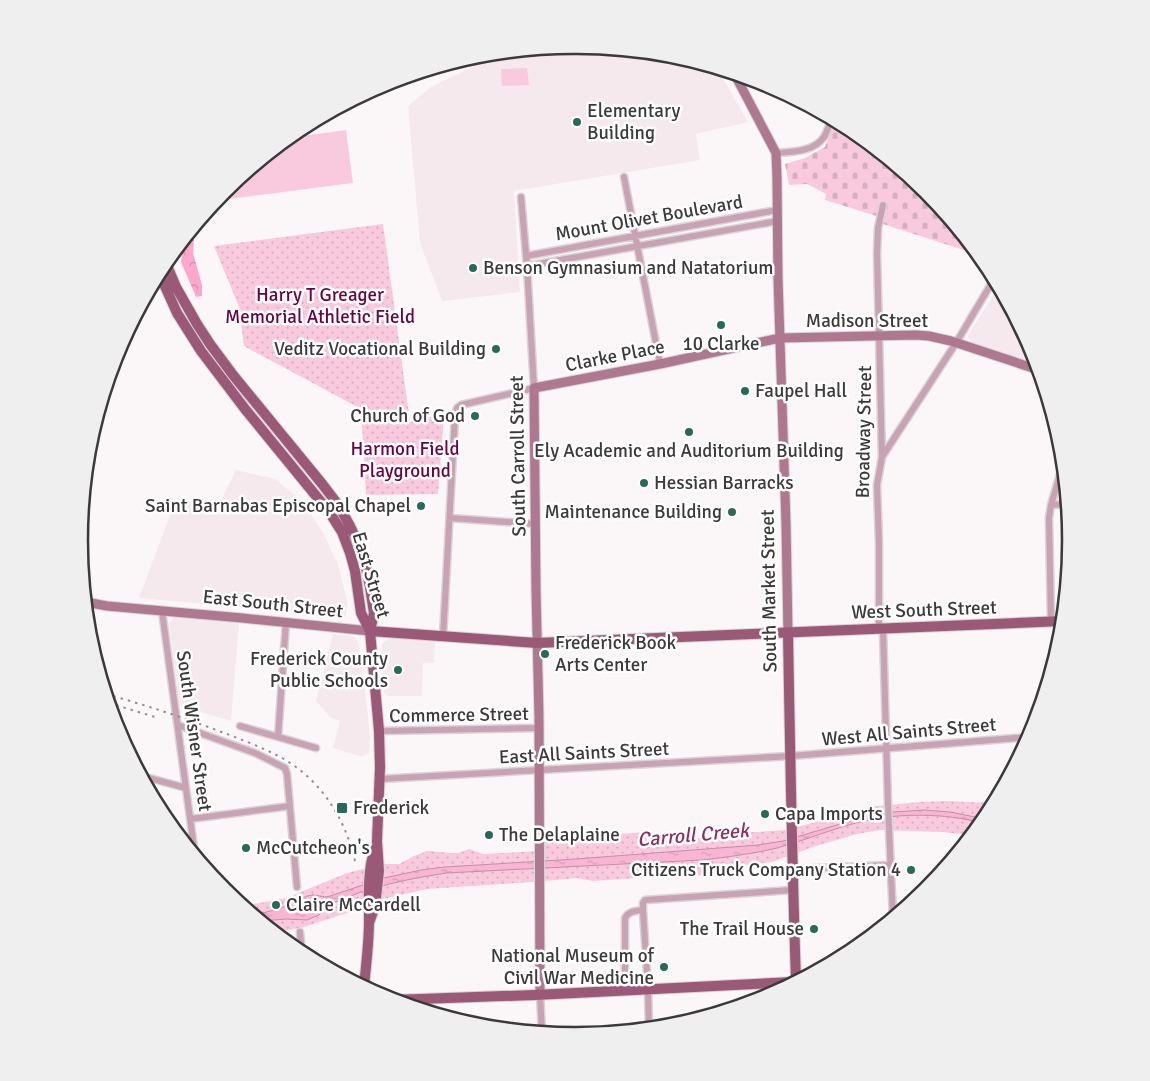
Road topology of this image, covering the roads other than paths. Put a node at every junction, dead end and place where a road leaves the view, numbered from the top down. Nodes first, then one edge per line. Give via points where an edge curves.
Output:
1 (740, 83) edge
2 (829, 126) edge
3 (776, 153) junction
4 (624, 177) dead end
5 (521, 196) dead end
6 (883, 205) dead end
7 (777, 210) junction
8 (778, 221) junction
9 (636, 236) junction
10 (638, 245) junction
11 (526, 256) junction
12 (527, 266) junction
13 (169, 271) edge
14 (163, 282) edge
15 (990, 285) edge
16 (880, 336) junction
17 (780, 338) junction
18 (956, 343) junction
19 (660, 364) junction
20 (1030, 367) edge
21 (534, 388) junction
22 (882, 457) junction
23 (1058, 480) edge
24 (1061, 504) edge
25 (1051, 505) junction
26 (450, 518) junction
27 (535, 524) junction
28 (92, 603) edge
29 (162, 611) junction
30 (286, 622) junction
31 (1050, 622) junction
32 (1055, 622) edge
33 (881, 629) junction
34 (370, 631) junction
35 (788, 633) junction
36 (443, 637) junction
37 (537, 643) junction
38 (178, 725) junction
39 (240, 726) dead end
40 (539, 728) junction
41 (379, 731) junction
42 (278, 737) junction
43 (1020, 738) edge
44 (316, 748) dead end
45 (886, 749) junction
46 (790, 756) junction
47 (539, 771) junction
48 (150, 778) edge
49 (380, 779) junction
50 (186, 788) junction
51 (290, 806) junction
52 (190, 819) junction
53 (193, 842) edge
54 (891, 864) junction
55 (793, 869) junction
56 (297, 886) dead end
57 (793, 890) junction
58 (893, 909) edge
59 (643, 910) junction
60 (300, 932) dead end
61 (301, 942) edge
62 (795, 974) edge
63 (365, 979) edge
64 (777, 983) edge
65 (648, 989) junction
66 (625, 990) junction
67 (540, 994) junction
68 (414, 999) edge
69 (649, 1021) edge
70 (542, 1026) edge

1 - 3 street, South Market Street
2 - 3 street via 818,144 788,153
3 - 7 street, South Market Street
4 - 9 street
5 - 11 street, South Carroll Street
6 - 16 street, Broadway Street via 877,252
7 - 8 street, South Market Street
7 - 9 street, Mount Olivet Boulevard
8 - 10 street, Mount Olivet Boulevard
8 - 17 street, South Market Street
9 - 10 street
9 - 11 street, Mount Olivet Boulevard
10 - 12 street, Mount Olivet Boulevard
10 - 19 street
11 - 12 street, South Carroll Street
12 - 21 street, South Carroll Street
13 - 34 main road, East Street via 210,344 339,506 363,557 374,613
14 - 34 main road, East Street via 177,313 201,351 342,532 355,571 361,613
15 - 18 street
16 - 17 street, Madison Street
16 - 18 street, Madison Street via 922,335
16 - 22 street, Broadway Street
17 - 19 street, Clarke Place
17 - 35 street, South Market Street
18 - 20 street, Madison Street
18 - 22 street
19 - 21 street, Clarke Place
21 - 26 street, Clarke Place via 457,408
21 - 27 street, South Carroll Street
22 - 33 street, Broadway Street via 877,485
23 - 25 street
24 - 25 street
25 - 31 street
26 - 27 street
26 - 36 street
27 - 37 street, South Carroll Street
28 - 29 street, East South Street
29 - 30 street, East South Street
29 - 38 street, South Wisner Street
30 - 34 street, East South Street
30 - 42 street
31 - 32 main road, West South Street
31 - 33 main road, West South Street
33 - 35 main road, West South Street
33 - 45 street, Broadway Street
34 - 36 main road, East South Street
34 - 41 main road
35 - 37 main road, East South Street
35 - 46 main road, South Market Street
36 - 37 main road, East South Street
37 - 40 street, South Carroll Street
38 - 50 street, South Wisner Street
38 - 51 street via 280,764 285,768
39 - 42 street
40 - 41 street, Commerce Street
40 - 47 street, South Carroll Street
41 - 49 main road
42 - 44 street
43 - 45 street, West All Saints Street
45 - 46 street, West All Saints Street
45 - 54 street, Broadway Street
46 - 47 street, East All Saints Street
46 - 55 main road, South Market Street
47 - 49 street, East All Saints Street
47 - 67 street, South Carroll Street
48 - 50 street
49 - 63 main road via 377,841 373,854 375,906 369,923
50 - 52 street, South Wisner Street
51 - 52 street
51 - 56 street
52 - 53 street, South Wisner Street
54 - 55 street
54 - 58 street, Broadway Street
55 - 57 main road, South Market Street
57 - 59 street via 650,899 643,903
57 - 62 main road, South Market Street
59 - 65 street
59 - 66 street via 632,911 625,918
60 - 61 street
64 - 65 main road
65 - 66 main road
65 - 69 street
66 - 67 main road
67 - 68 main road
67 - 70 street

